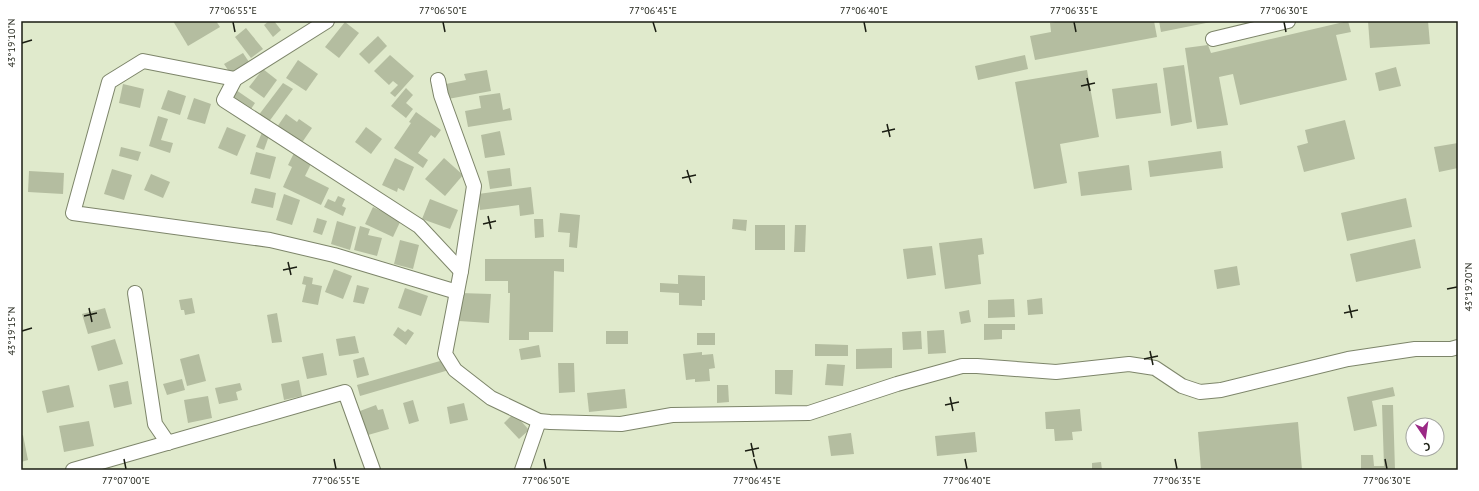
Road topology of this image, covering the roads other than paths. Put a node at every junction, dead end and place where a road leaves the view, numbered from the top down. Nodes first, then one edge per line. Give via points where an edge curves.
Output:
1 (327, 21) edge
2 (1288, 21) edge
3 (1213, 39) dead end
4 (234, 79) junction
5 (438, 80) dead end
6 (461, 271) junction
7 (457, 292) junction
8 (135, 293) dead end
9 (1458, 348) edge
10 (539, 421) junction
11 (168, 443) junction
12 (73, 470) edge
13 (373, 470) edge
14 (522, 470) edge

1 - 4 street
2 - 3 street
4 - 6 street via 224,100 419,226
4 - 7 street via 144,61 109,82 73,213 270,240 334,255
5 - 6 street via 474,186
6 - 7 street
7 - 10 street via 446,354 455,370 491,398
8 - 11 street via 155,424
9 - 10 street via 1415,349 1348,359 1221,390 1200,392 1182,386 1155,368 1129,364 1056,372 962,366 809,413 672,415 621,424
10 - 14 street
11 - 12 street
11 - 13 street via 345,392

